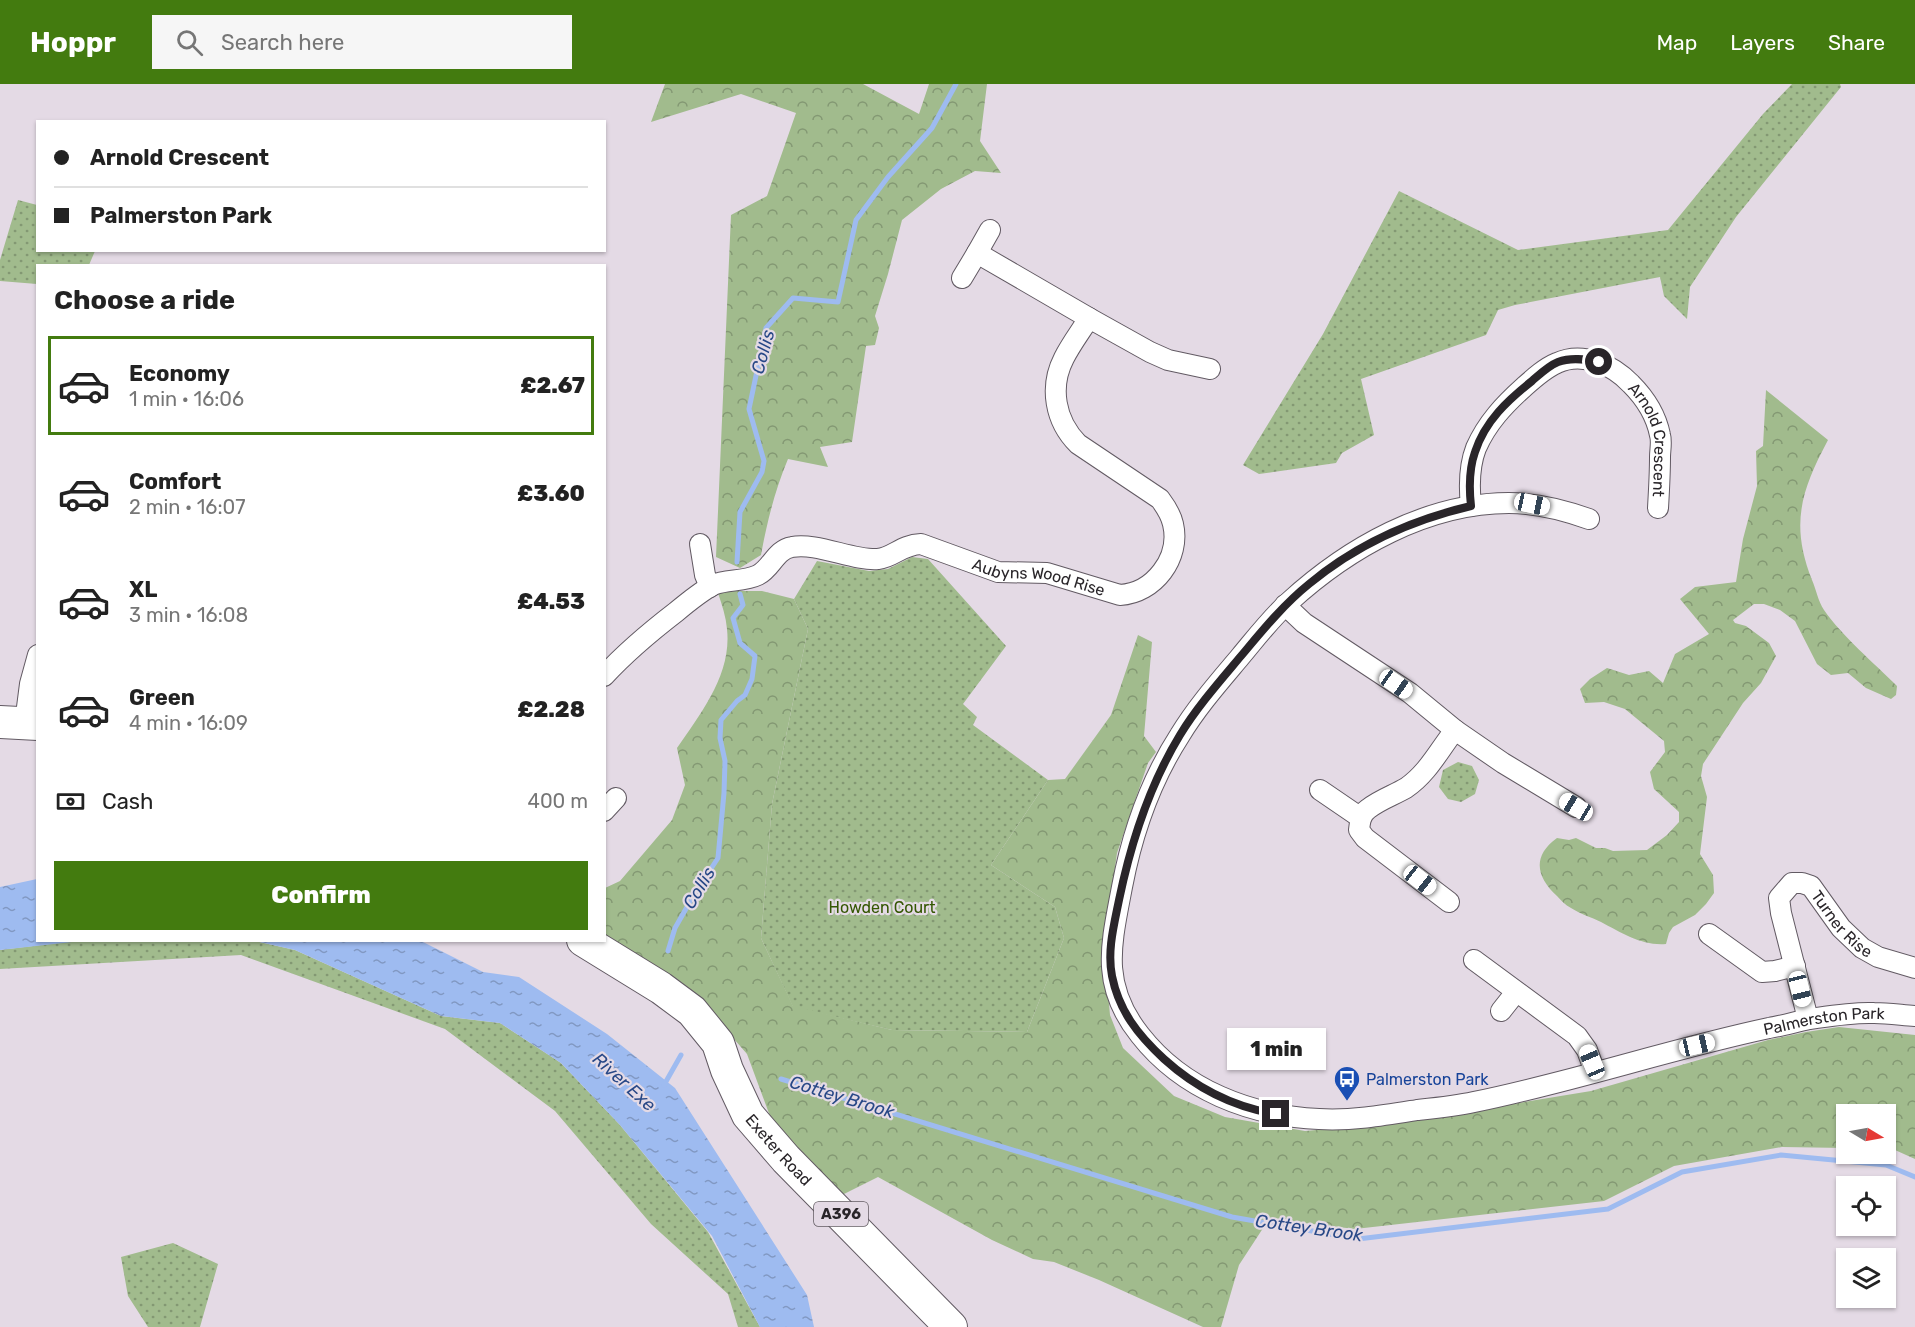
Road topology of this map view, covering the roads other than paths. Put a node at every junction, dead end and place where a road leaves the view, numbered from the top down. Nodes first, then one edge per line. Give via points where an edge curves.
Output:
1 (990, 230) dead end
2 (977, 253) junction
3 (962, 278) dead end
4 (1089, 318) junction
5 (1210, 369) dead end
6 (1471, 506) junction
7 (1658, 508) dead end
8 (1589, 519) dead end
9 (700, 544) dead end
10 (710, 587) junction
11 (1285, 605) junction
12 (36, 662) edge
13 (606, 674) edge
14 (21, 723) edge
15 (1455, 730) junction
16 (1320, 790) dead end
17 (1576, 807) dead end
18 (1360, 818) junction
19 (1449, 902) dead end
20 (1709, 934) dead end
21 (586, 942) edge
22 (1474, 960) dead end
23 (1795, 966) junction
24 (1915, 968) edge
25 (1516, 992) junction
26 (1501, 1011) dead end
27 (1915, 1016) edge
28 (1808, 1019) junction
29 (1595, 1072) junction
30 (951, 1327) edge

1 - 2 street
2 - 3 street
2 - 4 street
4 - 5 street via 1168,360
4 - 10 street, Aubyns Wood Rise via 1058,374 1058,410 1065,428 1078,444 1160,499 1168,510 1175,536 1173,549 1151,584 1132,594 1120,595 1047,573 998,572 921,544 901,548 880,559 794,547 782,551 758,575
6 - 7 street, Arnold Crescent via 1472,463 1496,413 1545,369 1558,362 1583,358 1623,376 1654,415 1661,437
6 - 8 street via 1532,504
6 - 11 street, Palmerston Park via 1436,514 1363,547 1330,567
9 - 10 street
10 - 13 street via 635,644
11 - 15 street via 1304,623 1410,693
11 - 29 street, Palmerston Park via 1181,733 1146,803 1126,864 1110,946 1111,974 1125,1015 1142,1038 1202,1088 1230,1102 1290,1117 1323,1120 1472,1102
12 - 14 street
15 - 17 street
15 - 18 street via 1418,778 1367,809
16 - 18 street
18 - 19 street via 1359,830 1365,838
20 - 23 street via 1762,972
21 - 30 main road, Exeter Road / A396 via 692,1011 718,1043 748,1115
22 - 25 street
23 - 24 street, Turner Rise via 1779,898 1792,883 1802,883 1811,886 1841,928 1863,948 1878,957
23 - 28 street, Turner Rise
25 - 26 street
25 - 29 street via 1577,1036
27 - 28 street, Palmerston Park via 1871,1013
28 - 29 street, Palmerston Park

